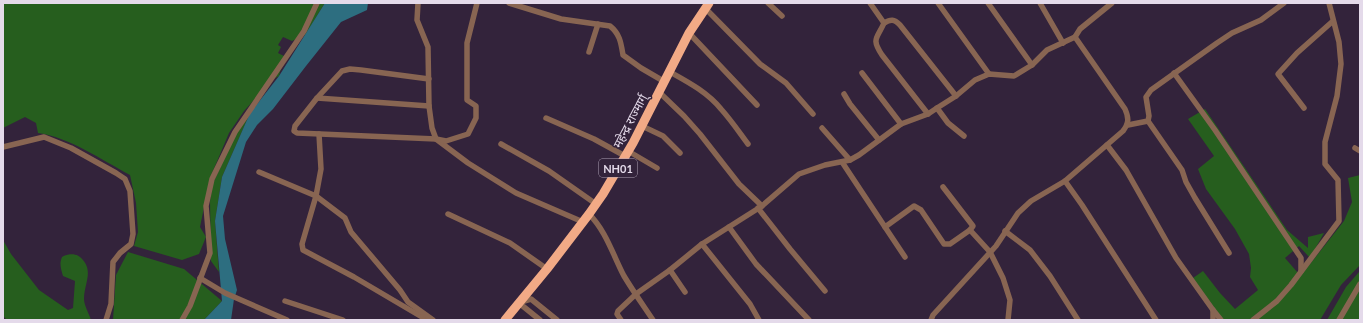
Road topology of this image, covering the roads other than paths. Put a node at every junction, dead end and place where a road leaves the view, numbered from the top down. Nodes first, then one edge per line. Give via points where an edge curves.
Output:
1 (317, 3) edge
2 (418, 3) edge
3 (477, 3) edge
4 (509, 3) edge
5 (768, 3) edge
6 (870, 3) edge
7 (938, 3) edge
8 (988, 3) edge
9 (1040, 3) edge
10 (1112, 3) edge
11 (1284, 3) edge
12 (1329, 3) edge
13 (708, 6) edge
14 (782, 16) dead end
15 (1333, 21) junction
16 (884, 22) junction
17 (598, 24) junction
18 (689, 33) junction
19 (1075, 37) junction
20 (1063, 43) junction
21 (589, 52) dead end
22 (1032, 65) junction
23 (670, 72) junction
24 (862, 73) dead end
25 (1174, 73) junction
26 (989, 74) junction
27 (429, 79) junction
28 (665, 82) junction
29 (659, 92) junction
30 (844, 94) dead end
31 (956, 96) junction
32 (317, 98) junction
33 (757, 105) dead end
34 (429, 106) junction
35 (937, 108) junction
36 (1304, 108) dead end
37 (813, 114) dead end
38 (928, 114) junction
39 (546, 118) dead end
40 (1148, 121) junction
41 (901, 124) junction
42 (1128, 124) junction
43 (642, 126) junction
44 (822, 128) dead end
45 (319, 134) junction
46 (964, 136) dead end
47 (436, 139) junction
48 (879, 140) junction
49 (501, 144) dead end
50 (748, 144) dead end
51 (1107, 145) junction
52 (3, 147) edge
53 (626, 153) junction
54 (680, 153) dead end
55 (850, 160) junction
56 (842, 162) junction
57 (657, 168) dead end
58 (259, 172) dead end
59 (1065, 181) junction
60 (943, 187) dead end
61 (316, 196) junction
62 (596, 204) junction
63 (760, 207) junction
64 (448, 214) dead end
65 (589, 214) junction
66 (583, 222) junction
67 (729, 227) junction
68 (885, 227) junction
69 (970, 230) junction
70 (1005, 231) junction
71 (702, 244) junction
72 (990, 252) junction
73 (1229, 253) dead end
74 (905, 257) dead end
75 (547, 269) junction
76 (670, 270) junction
77 (1301, 271) junction
78 (200, 278) junction
79 (1360, 284) edge
80 (685, 292) dead end
81 (825, 292) dead end
82 (636, 294) junction
83 (285, 301) dead end
84 (518, 303) junction
85 (1213, 310) junction
86 (106, 320) edge
87 (182, 320) edge
88 (287, 320) edge
89 (343, 320) edge
90 (427, 320) edge
91 (433, 320) edge
92 (505, 320) edge
93 (540, 320) edge
94 (557, 320) edge
95 (621, 320) edge
96 (653, 320) edge
97 (759, 320) edge
98 (809, 320) edge
99 (931, 320) edge
100 (1008, 320) edge
101 (1078, 320) edge
102 (1156, 320) edge
103 (1213, 320) edge
104 (1221, 320) edge
105 (1253, 320) edge
106 (1339, 320) edge

1 - 78 street via 304,31 235,132 212,179 206,206 210,253
2 - 27 street via 418,20 428,47
3 - 47 street via 467,43 467,100 476,106 476,118 468,134 446,141
4 - 17 street via 561,19
5 - 14 street
6 - 16 street
7 - 26 street
8 - 22 street
9 - 20 street
10 - 19 street via 1080,29
11 - 25 street via 1261,20 1232,33
12 - 15 street
13 - 18 highway, महेन्द्र राज्मार्ग् / NH01
13 - 37 street via 760,64 786,83
15 - 36 street via 1279,72 1279,77
15 - 77 street via 1339,42 1341,64 1337,96 1325,142 1325,164 1338,180 1339,221
16 - 31 street via 890,19 900,25
16 - 38 street via 876,37 876,45
17 - 21 street
17 - 28 street via 610,26 615,30 623,55
18 - 23 highway, महेन्द्र राज्मार्ग् / NH01
18 - 33 street
19 - 20 street
19 - 42 street via 1125,109
20 - 22 street via 1047,50
22 - 26 street via 1014,76
23 - 28 highway, महेन्द्र राज्मार्ग् / NH01
23 - 50 street via 710,97
24 - 41 street
25 - 40 street via 1151,90 1146,97
25 - 77 street via 1301,258
26 - 31 street via 975,80
27 - 32 street via 350,69 342,71
27 - 34 street
28 - 29 highway, महेन्द्र राज्मार्ग् / NH01
29 - 43 highway, महेन्द्र राज्मार्ग् / NH01
29 - 63 street via 700,134
30 - 48 street
31 - 35 street
32 - 34 street
32 - 45 street via 295,126 294,131
34 - 47 street
35 - 38 street
35 - 46 street
38 - 41 street
39 - 53 street
40 - 42 street
40 - 73 street via 1182,170 1192,193
41 - 48 street
42 - 51 street
43 - 53 highway, महेन्द्र राज्मार्ग् / NH01
43 - 54 street via 663,136
44 - 55 street
45 - 47 street
45 - 61 street via 321,169
47 - 66 street via 516,193
48 - 55 street
49 - 62 street via 549,171
51 - 59 street
51 - 85 street via 1126,170 1176,258
52 - 86 street via 44,137 71,148 125,179 130,191 133,234 130,244 113,262 111,304
53 - 57 street
53 - 62 highway, महेन्द्र राज्मार्ग् / NH01
55 - 56 street
56 - 63 street via 799,174
56 - 68 street
58 - 61 street
59 - 70 street via 1031,202 1018,213
59 - 102 street
60 - 69 street via 973,226
61 - 90 street via 302,244 303,250
61 - 91 street via 345,218 351,232 408,302
62 - 65 highway, महेन्द्र राज्मार्ग् / NH01
63 - 67 street
63 - 81 street via 790,250
64 - 75 street via 510,243
65 - 66 highway, महेन्द्र राज्मार्ग् / NH01
65 - 82 street via 597,222
66 - 75 highway, महेन्द्र राज्मार्ग् / NH01
67 - 71 street
67 - 98 street via 756,264
68 - 69 street via 914,206 921,210 944,244 950,244
68 - 74 street
69 - 72 street
70 - 72 street
70 - 101 street via 1030,250
71 - 76 street
71 - 97 street via 750,304
72 - 99 street
72 - 100 street via 1010,300
75 - 84 highway, महेन्द्र राज्मार्ग् / NH01
76 - 80 street
76 - 82 street
77 - 105 street via 1277,301
78 - 87 street
78 - 88 street via 225,293
79 - 106 street
82 - 95 street via 618,311
82 - 96 street
83 - 89 street
84 - 92 highway, महेन्द्र राज्मार्ग् / NH01
84 - 93 street
84 - 94 street via 530,299
85 - 103 street
85 - 104 street

